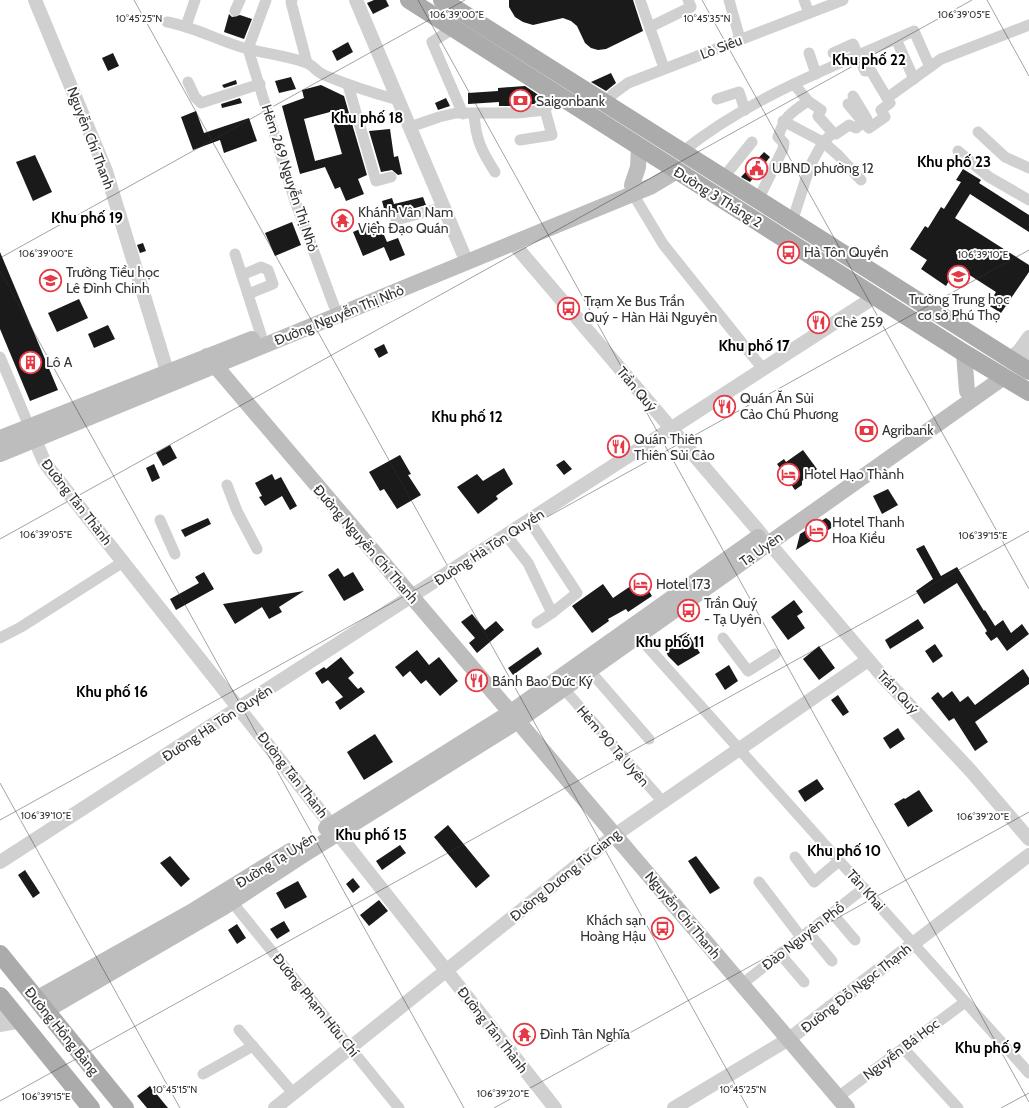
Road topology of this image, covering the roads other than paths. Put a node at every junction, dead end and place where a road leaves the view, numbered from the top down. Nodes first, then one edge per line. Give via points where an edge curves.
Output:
1 (35, 0) edge
2 (194, 0) edge
3 (240, 0) edge
4 (266, 0) edge
5 (356, 0) edge
6 (442, 0) edge
7 (640, 0) edge
8 (688, 0) edge
9 (729, 0) edge
10 (804, 0) edge
11 (843, 0) edge
12 (291, 1) edge
13 (412, 1) edge
14 (235, 11) dead end
15 (808, 13) junction
16 (167, 22) dead end
17 (1029, 25) edge
18 (186, 26) junction
19 (650, 27) junction
20 (454, 28) junction
21 (896, 39) junction
22 (740, 40) junction
23 (248, 49) junction
24 (833, 53) dead end
25 (809, 54) dead end
26 (857, 55) junction
27 (307, 63) junction
28 (930, 67) junction
29 (664, 68) junction
30 (816, 74) junction
31 (914, 79) junction
32 (188, 82) dead end
33 (260, 84) junction
34 (794, 84) junction
35 (348, 86) junction
36 (556, 93) junction
37 (887, 98) junction
38 (717, 99) dead end
39 (398, 100) junction
40 (851, 100) dead end
41 (808, 101) junction
42 (606, 103) junction
43 (545, 110) junction
44 (745, 110) junction
45 (468, 114) junction
46 (783, 121) junction
47 (864, 122) junction
48 (410, 127) junction
49 (978, 132) dead end
50 (832, 138) junction
51 (520, 140) dead end
52 (752, 142) dead end
53 (639, 146) junction
54 (958, 151) dead end
55 (681, 152) junction
56 (671, 167) junction
57 (1029, 168) edge
58 (494, 172) dead end
59 (391, 177) dead end
60 (723, 178) junction
61 (861, 180) dead end
62 (632, 189) junction
63 (758, 200) junction
64 (1029, 200) edge
65 (444, 207) junction
66 (396, 220) dead end
67 (792, 222) junction
68 (510, 240) junction
69 (235, 254) dead end
70 (465, 258) junction
71 (242, 274) junction
72 (881, 288) junction
73 (248, 294) junction
74 (334, 306) junction
75 (261, 335) junction
76 (1029, 337) edge
77 (964, 353) junction
78 (0, 357) edge
79 (211, 361) junction
80 (1021, 362) edge
81 (763, 369) junction
82 (994, 376) junction
83 (169, 378) junction
84 (967, 391) junction
85 (1029, 392) edge
86 (671, 429) junction
87 (32, 433) junction
88 (0, 438) edge
89 (0, 454) edge
90 (227, 485) dead end
91 (160, 520) dead end
92 (529, 520) junction
93 (506, 535) junction
94 (766, 539) junction
95 (257, 549) dead end
96 (175, 554) dead end
97 (123, 562) junction
98 (412, 596) junction
99 (552, 612) junction
100 (537, 623) dead end
101 (634, 632) junction
102 (0, 638) edge
103 (724, 638) dead end
104 (775, 654) dead end
105 (868, 660) junction
106 (590, 671) junction
107 (564, 689) junction
108 (240, 708) junction
109 (514, 717) junction
110 (649, 739) dead end
111 (739, 749) junction
112 (663, 802) junction
113 (335, 829) junction
114 (615, 835) junction
115 (1029, 838) edge
116 (1029, 855) edge
117 (795, 857) dead end
118 (839, 861) junction
119 (0, 862) edge
120 (759, 882) dead end
121 (864, 888) junction
122 (228, 897) junction
123 (832, 913) junction
124 (804, 935) junction
125 (855, 940) dead end
126 (913, 943) junction
127 (0, 954) edge
128 (780, 954) junction
129 (832, 961) dead end
130 (446, 971) junction
131 (804, 982) dead end
132 (742, 984) junction
133 (0, 996) edge
134 (965, 1002) junction
135 (40, 1005) junction
136 (11, 1015) edge
137 (0, 1025) edge
138 (239, 1030) dead end
139 (789, 1039) junction
140 (253, 1046) junction
141 (350, 1048) junction
142 (904, 1048) junction
143 (1029, 1073) edge
144 (202, 1074) dead end
145 (112, 1092) junction
146 (294, 1094) junction
147 (843, 1103) edge
148 (88, 1107) edge
149 (125, 1108) edge
150 (275, 1108) edge
151 (399, 1108) edge
152 (555, 1108) edge
153 (674, 1108) edge
154 (958, 1108) edge

1 - 83 street, Nguyễn Chí Thanh via 106,171
2 - 18 street
3 - 14 street
4 - 23 street
5 - 39 street
6 - 42 main road, Đường 3 Tháng 2
7 - 19 street
8 - 19 street via 691,7
9 - 22 street
10 - 15 street
11 - 15 street, Lò Siêu
12 - 27 street
13 - 20 main road, Đường 3 Tháng 2
15 - 22 street, Lò Siêu
16 - 18 street
17 - 28 street via 941,59
18 - 23 street
19 - 29 street
20 - 36 main road, Đường 3 Tháng 2
20 - 45 street via 432,42
21 - 26 street
21 - 28 street via 914,31
21 - 31 street
22 - 29 street, Lò Siêu
23 - 27 street via 274,53
23 - 33 street, Hẻm 269 Nguyễn Thị Nhỏ
24 - 26 street via 853,44
25 - 30 street
26 - 30 street
26 - 37 street via 865,71 871,71
27 - 35 street via 317,72
28 - 31 street
29 - 42 street, Lò Siêu via 628,83
30 - 34 street
31 - 37 street
32 - 33 street via 201,103
33 - 74 street, Hẻm 269 Nguyễn Thị Nhỏ via 295,201
34 - 41 street
34 - 44 street
35 - 39 street
35 - 59 street via 376,181
36 - 43 street
36 - 53 main road, Đường 3 Tháng 2
37 - 47 street via 890,103 882,110 884,117 869,128
38 - 44 street via 739,92
39 - 48 street
40 - 47 street
41 - 46 street
41 - 50 street via 821,110 818,116
42 - 55 main road, Đường 3 Tháng 2
43 - 45 street
43 - 51 street via 552,135
44 - 55 street
45 - 48 street via 438,117
45 - 58 street via 479,146
46 - 50 street
46 - 63 street via 778,137 784,143 783,149
47 - 50 street via 856,128 849,125
48 - 65 street
49 - 57 street via 1006,157
50 - 61 street via 838,155
50 - 67 street via 810,166
52 - 60 street
53 - 56 main road, Đường 3 Tháng 2
53 - 62 main road via 638,167
54 - 64 street via 989,178
55 - 56 main road
55 - 60 main road, Đường 3 Tháng 2
56 - 62 main road, Đường Nguyễn Thị Nhỏ via 648,177
56 - 72 main road, Đường 3 Tháng 2
60 - 63 main road, Đường 3 Tháng 2
62 - 68 main road, Đường Nguyễn Thị Nhỏ
62 - 81 street via 663,244
63 - 67 main road, Đường 3 Tháng 2
65 - 66 street
65 - 70 street
67 - 72 main road, Đường 3 Tháng 2
68 - 70 main road, Đường Nguyễn Thị Nhỏ
68 - 86 street, Trần Quý
69 - 71 street
70 - 74 main road, Đường Nguyễn Thị Nhỏ
70 - 79 main road, Đường Nguyễn Thị Nhỏ
71 - 73 street
71 - 73 street via 261,267 268,270 273,284
72 - 77 main road, Đường 3 Tháng 2
72 - 80 main road, Đường 3 Tháng 2
72 - 81 street, Đường Hà Tôn Quyền
73 - 75 street
74 - 75 main road, Đường Nguyễn Thị Nhỏ
75 - 79 main road, Đường Nguyễn Thị Nhỏ
76 - 80 street via 1019,351
77 - 82 main road, Đường 3 Tháng 2
77 - 84 main road
78 - 87 street
79 - 83 main road
79 - 98 main road, Đường Nguyễn Chí Thanh
80 - 82 main road
81 - 86 street, Đường Hà Tôn Quyền
82 - 84 main road, Tạ Uyên
82 - 85 main road, Đường 3 Tháng 2
82 - 94 main road, Tạ Uyên
83 - 87 main road
84 - 94 main road, Tạ Uyên
86 - 92 street, Đường Hà Tôn Quyền
86 - 94 street, Trần Quý
87 - 88 main road
87 - 89 main road
87 - 97 street, Đường Tân Thành via 47,466
90 - 95 street
91 - 96 street
92 - 93 street, Đường Hà Tôn Quyền
92 - 99 street via 577,593
93 - 98 street, Đường Hà Tôn Quyền
93 - 99 street via 528,563
94 - 101 main road, Tạ Uyên
94 - 105 street, Trần Quý
97 - 102 street
97 - 108 street, Đường Tân Thành
98 - 108 street, Đường Hà Tôn Quyền
98 - 109 main road, Đường Nguyễn Chí Thanh
99 - 100 street
101 - 106 main road, Tạ Uyên
101 - 109 main road, Tạ Uyên
101 - 111 street, Tân Khai
103 - 104 street via 748,671
105 - 111 street, Đường Dương Tử Giang
105 - 115 street, Trần Quý
106 - 107 main road, Tạ Uyên
106 - 110 street
107 - 109 main road, Tạ Uyên
107 - 112 street, Hẻm 90 Tạ Uyên
108 - 113 street, Đường Tân Thành
108 - 119 street, Đường Hà Tôn Quyền
109 - 113 main road, Đường Tạ Uyên
109 - 114 main road, Nguyễn Chí Thanh
111 - 112 street, Đường Dương Tử Giang
111 - 118 street, Tân Khai
112 - 114 street, Đường Dương Tử Giang
113 - 122 main road, Đường Tạ Uyên
113 - 130 street, Đường Tân Thành
114 - 130 street, Đường Dương Tử Giang
114 - 132 main road, Nguyễn Chí Thanh
116 - 126 street, Đường Đỗ Ngọc Thạnh
117 - 118 street via 814,882
118 - 121 street, Tân Khai
120 - 124 street
121 - 123 street, Đào Nguyên Phổ
121 - 126 street, Tân Khai
122 - 135 main road, Đường Tạ Uyên
122 - 141 street, Đường Phạm Hữu Chí
123 - 124 street, Đào Nguyên Phổ
123 - 125 street
124 - 128 street, Đào Nguyên Phổ
124 - 129 street
126 - 134 street, Tân Khai
126 - 139 street, Đường Đỗ Ngọc Thạnh
127 - 135 main road, Đường Hồng Bàng
128 - 131 street
128 - 132 street, Đào Nguyên Phổ
130 - 141 street, Đường Dương Tử Giang
130 - 152 street, Đường Tân Thành
132 - 139 main road, Nguyễn Chí Thanh
133 - 136 main road, Đường Hồng Bàng
134 - 142 street, Nguyễn Bá Học
134 - 143 street, Tân Khai
135 - 136 main road
135 - 145 main road, Đường Hồng Bàng
136 - 137 street
136 - 148 main road, Đường Hồng Bàng
138 - 140 street
139 - 147 main road, Nguyễn Chí Thanh
139 - 153 street, Đường Đỗ Ngọc Thạnh
140 - 144 street
140 - 146 street
141 - 146 street, Đường Dương Tử Giang
141 - 151 street, Đường Phạm Hữu Chí
142 - 147 street, Nguyễn Bá Học
142 - 154 street
145 - 148 main road
145 - 149 main road, Đường Hồng Bàng
146 - 150 street, Đường Dương Tử Giang

